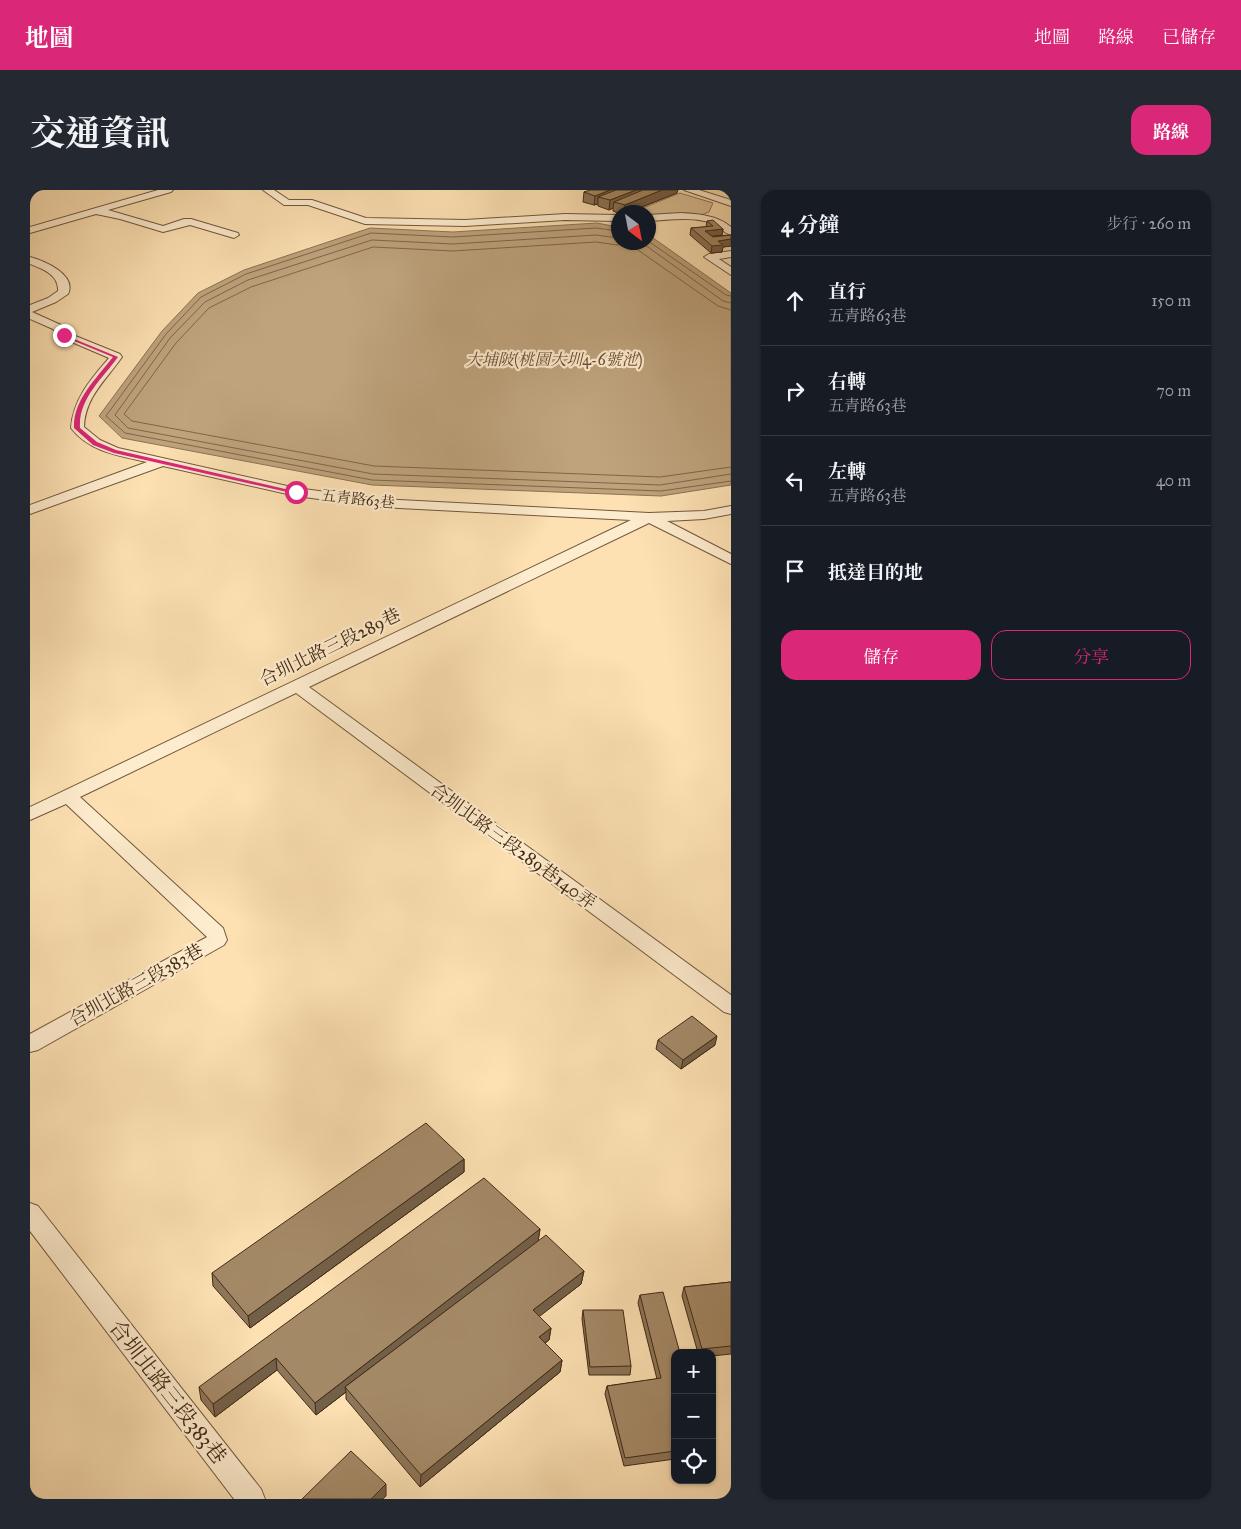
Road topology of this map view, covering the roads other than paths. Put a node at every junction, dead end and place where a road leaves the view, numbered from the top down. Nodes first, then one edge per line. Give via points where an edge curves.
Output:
1 (168, 190) edge
2 (268, 190) edge
3 (689, 190) edge
4 (708, 190) edge
5 (731, 197) edge
6 (731, 203) edge
7 (95, 211) junction
8 (611, 218) edge
9 (656, 218) edge
10 (30, 230) edge
11 (731, 232) edge
12 (234, 235) dead end
13 (731, 254) edge
14 (30, 260) edge
15 (731, 272) edge
16 (30, 309) edge
17 (30, 315) edge
18 (161, 462) junction
19 (30, 510) edge
20 (731, 510) edge
21 (649, 517) junction
22 (731, 560) edge
23 (296, 686) junction
24 (68, 796) junction
25 (30, 814) edge
26 (731, 1006) edge
27 (30, 1044) edge
28 (30, 1213) edge
29 (251, 1499) edge

1 - 7 street
2 - 8 street via 287,203 309,202 365,222 465,223
3 - 6 street
4 - 5 street
7 - 10 street
7 - 12 street via 163,229 191,222
9 - 11 street via 700,217
13 - 15 street via 709,257
14 - 16 street via 46,266 62,279 65,286 64,292 52,300
17 - 18 street, 五青路63巷 via 57,327 64,335 116,357 81,403 76,416 77,428 95,443 114,452
18 - 19 street
18 - 21 street, 五青路63巷 via 296,492 380,502
20 - 21 street
21 - 22 street, 五青路63巷
21 - 23 street, 合圳北路三段289巷
23 - 24 street, 合圳北路三段289巷
23 - 26 street, 合圳北路三段289巷140弄
24 - 25 street, 合圳北路三段289巷
24 - 27 street, 合圳北路三段383巷 via 216,933 217,940
28 - 29 street, 合圳北路三段383巷

